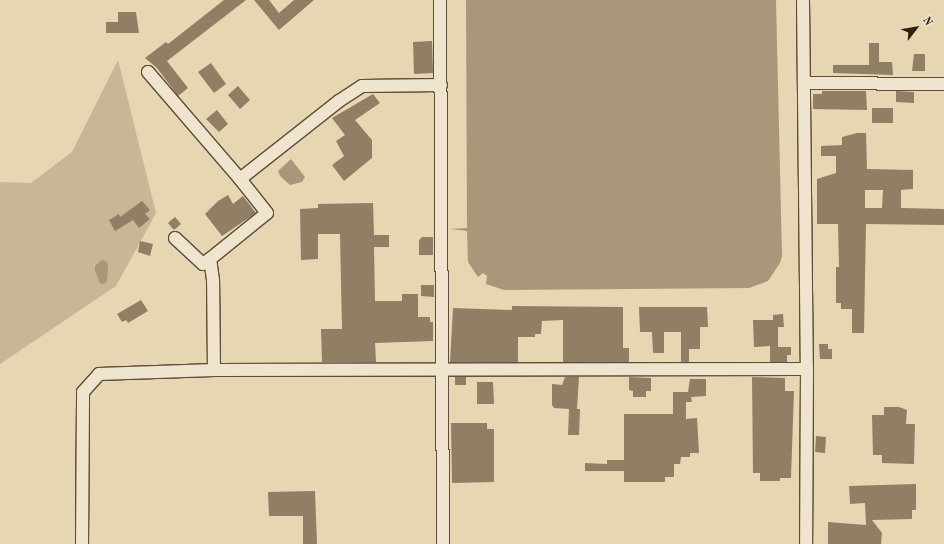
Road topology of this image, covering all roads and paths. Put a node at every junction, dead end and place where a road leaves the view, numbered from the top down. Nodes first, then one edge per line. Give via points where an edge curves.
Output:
1 (440, 0) edge
2 (803, 0) edge
3 (148, 72) dead end
4 (804, 83) junction
5 (944, 84) edge
6 (441, 86) junction
7 (240, 179) junction
8 (175, 238) dead end
9 (210, 259) junction
10 (443, 369) junction
11 (807, 369) junction
12 (214, 370) junction
13 (82, 544) edge
14 (443, 544) edge
15 (806, 544) edge

1 - 6 street
2 - 4 street
3 - 7 street
4 - 5 street
4 - 11 street
6 - 7 street via 362,86 339,101
6 - 10 street
7 - 9 street via 267,213
8 - 9 street via 203,264
9 - 12 street via 214,280
10 - 11 street
10 - 12 street
10 - 14 street
11 - 15 street
12 - 13 street via 99,374 83,392

